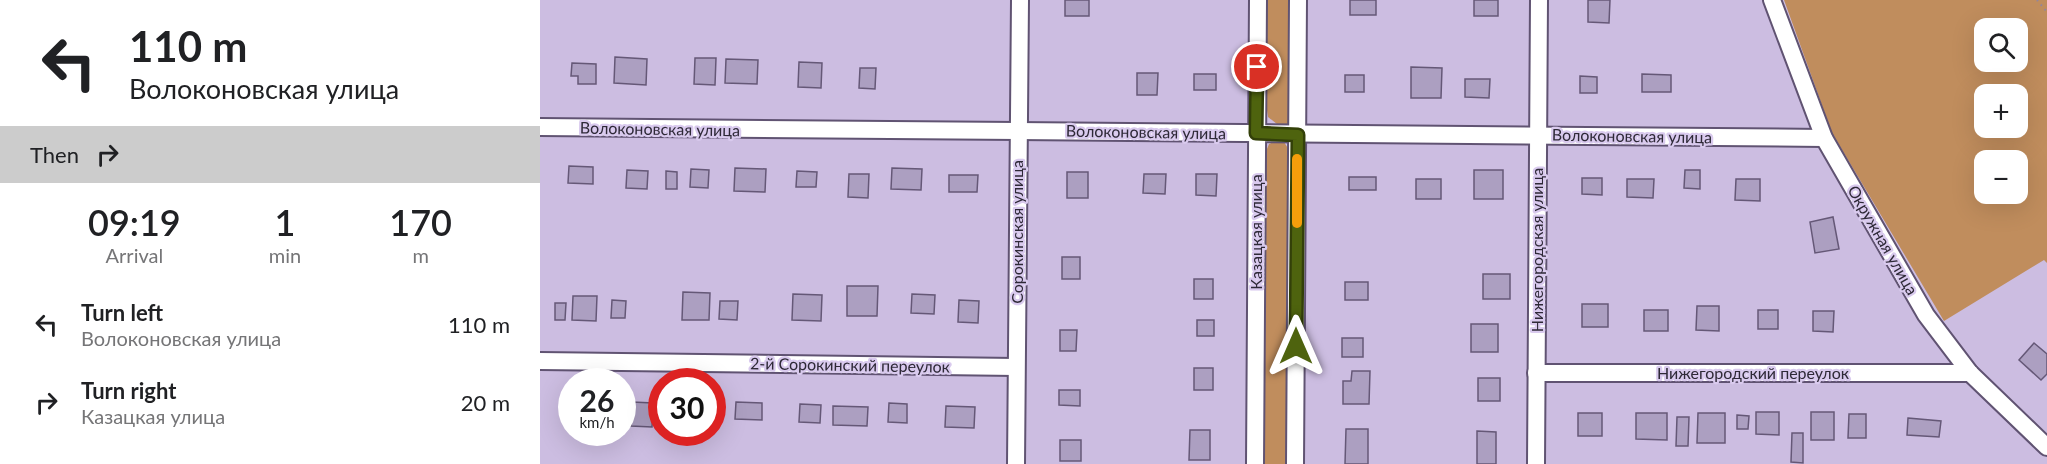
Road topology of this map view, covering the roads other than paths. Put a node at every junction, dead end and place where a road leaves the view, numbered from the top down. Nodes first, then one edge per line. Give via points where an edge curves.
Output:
1 (1020, 0) edge
2 (1258, 0) edge
3 (1298, 0) edge
4 (1539, 0) edge
5 (1772, 0) edge
6 (540, 127) edge
7 (1018, 130) junction
8 (1256, 133) junction
9 (1537, 134) junction
10 (1298, 135) junction
11 (1824, 138) junction
12 (540, 361) edge
13 (1016, 367) junction
14 (1536, 373) junction
15 (1971, 373) junction
16 (2047, 447) edge
17 (1016, 464) edge
18 (1255, 464) edge
19 (1295, 464) edge
20 (1536, 464) edge

1 - 7 street, Сорокинская улица
2 - 8 street, Казацкая улица
3 - 10 street
4 - 9 street, Нижегородская улица
5 - 11 street, Окружная улица
6 - 7 street, Волоконовская улица
7 - 8 street, Волоконовская улица
7 - 13 street, Сорокинская улица
8 - 10 street, Волоконовская улица
8 - 18 street, Казацкая улица
9 - 10 street, Волоконовская улица
9 - 11 street, Волоконовская улица
9 - 14 street, Нижегородская улица
10 - 19 street
11 - 15 street, Окружная улица via 1926,315
12 - 13 street, 2-й Сорокинский переулок
13 - 17 street, Сорокинская улица
14 - 15 street, Нижегородский переулок
14 - 20 street, Нижегородская улица
15 - 16 street, Окружная улица

